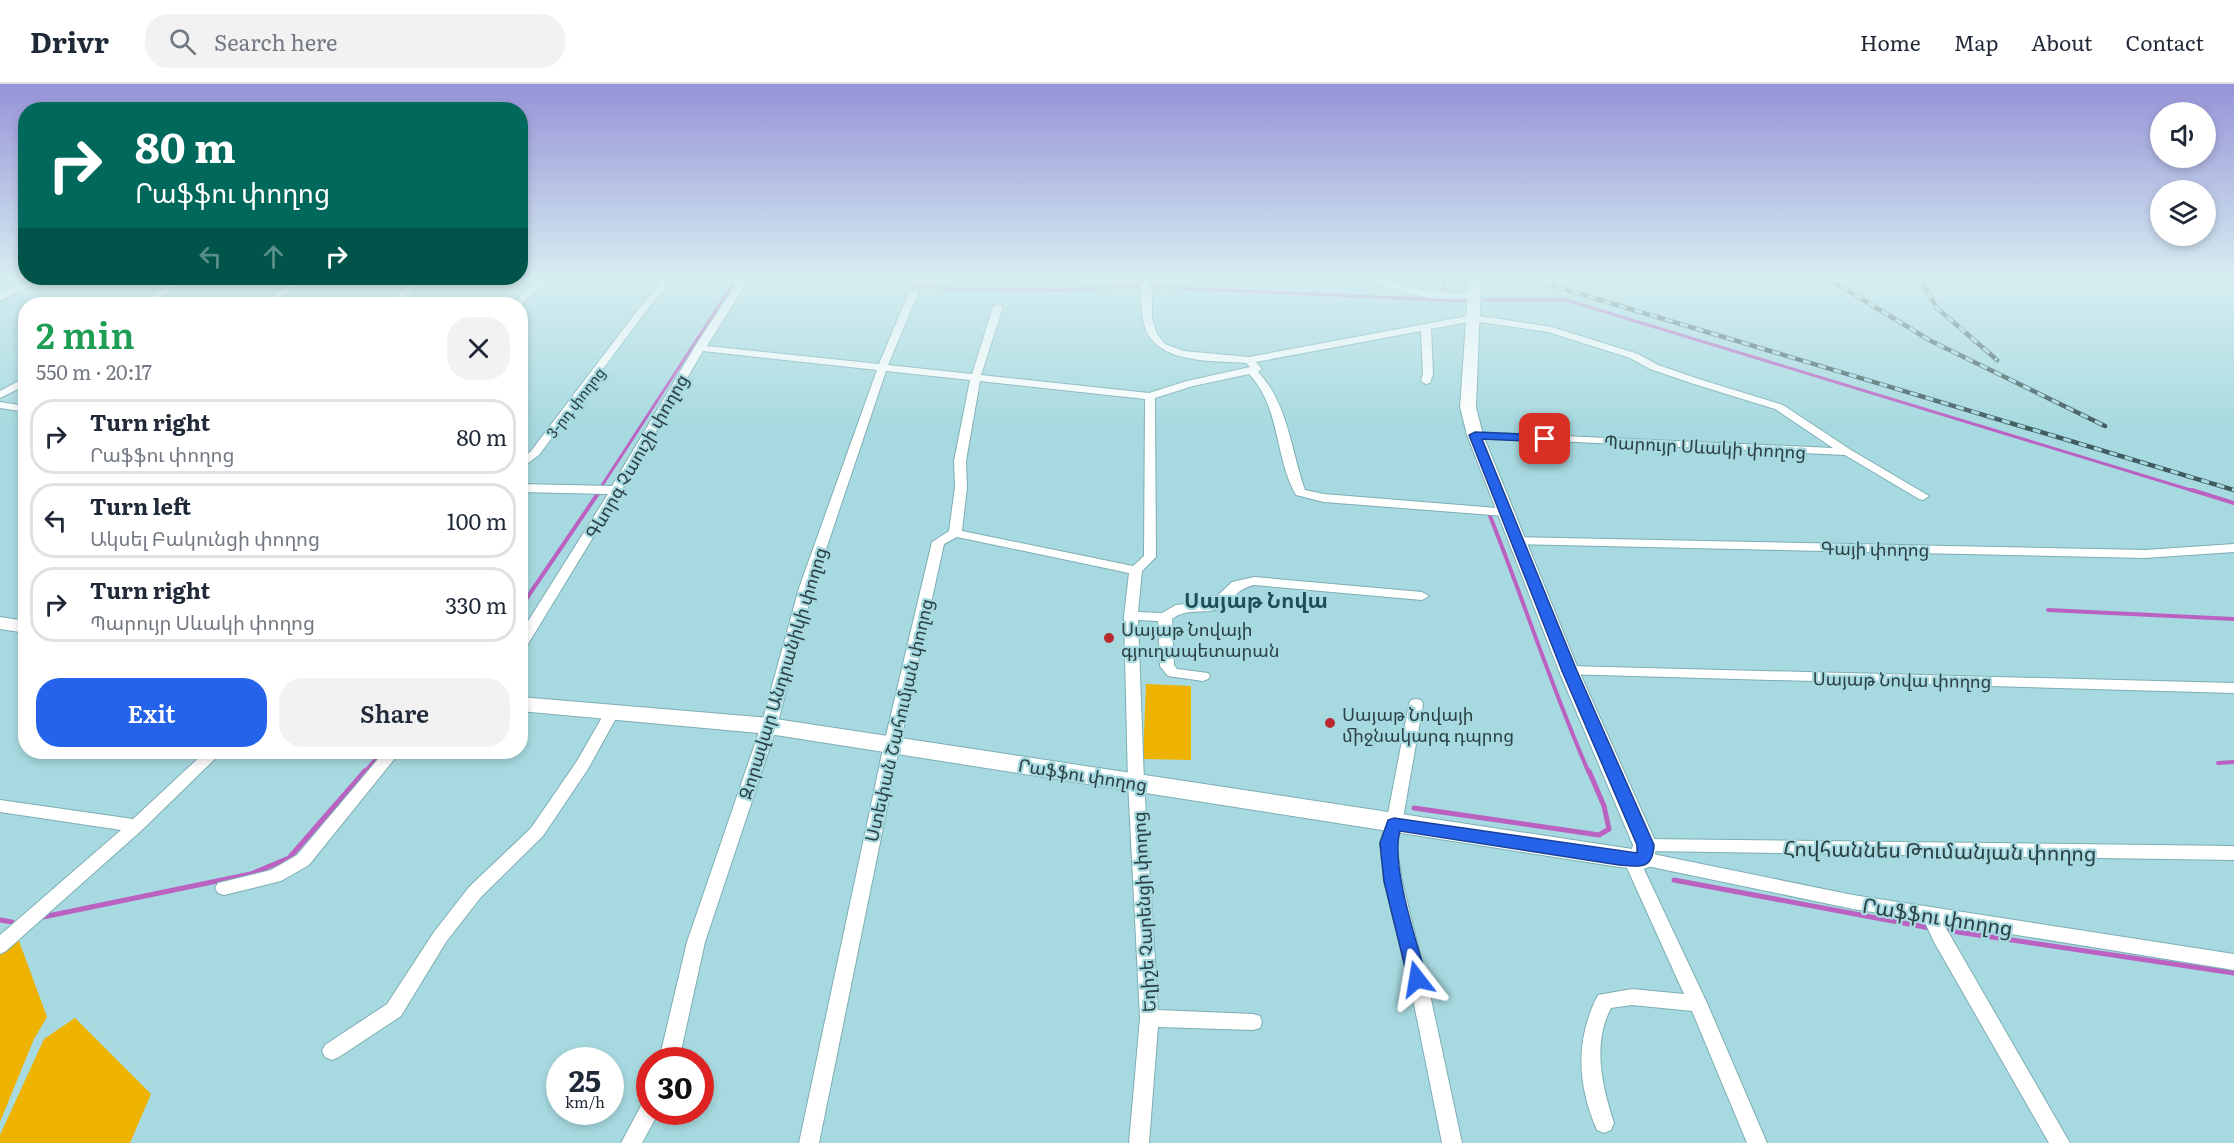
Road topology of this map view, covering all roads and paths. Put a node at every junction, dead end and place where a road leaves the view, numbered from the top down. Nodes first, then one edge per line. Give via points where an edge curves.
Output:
1 (630, 327) edge
2 (713, 327) edge
3 (899, 327) edge
4 (991, 327) edge
5 (1150, 327) edge
6 (1424, 327) edge
7 (1426, 327) edge
8 (1472, 327) edge
9 (1538, 327) edge
10 (699, 348) junction
11 (1250, 365) junction
12 (883, 366) junction
13 (976, 376) junction
14 (1426, 381) dead end
15 (18, 385) edge
16 (0, 395) edge
17 (1150, 396) junction
18 (0, 405) edge
19 (18, 408) edge
20 (1475, 435) junction
21 (1847, 452) junction
22 (528, 459) edge
23 (528, 489) edge
24 (618, 490) junction
25 (1923, 496) dead end
26 (1505, 512) junction
27 (955, 533) junction
28 (1516, 541) junction
29 (2234, 548) edge
30 (1136, 570) junction
31 (1422, 596) dead end
32 (1131, 616) junction
33 (1165, 617) junction
34 (0, 623) edge
35 (18, 626) edge
36 (528, 634) edge
37 (1569, 671) junction
38 (1203, 676) dead end
39 (2234, 688) edge
40 (1416, 704) dead end
41 (528, 705) edge
42 (613, 711) junction
43 (769, 726) junction
44 (892, 744) junction
45 (207, 759) edge
46 (386, 759) edge
47 (1136, 782) junction
48 (0, 806) edge
49 (1394, 824) junction
50 (136, 826) junction
51 (2234, 853) edge
52 (1641, 855) junction
53 (224, 888) dead end
54 (1930, 914) junction
55 (0, 946) edge
56 (2234, 962) edge
57 (1698, 1003) junction
58 (1149, 1018) junction
59 (1253, 1022) dead end
60 (672, 1047) edge
61 (332, 1051) dead end
62 (1604, 1123) dead end
63 (641, 1125) edge
64 (631, 1143) edge
65 (808, 1143) edge
66 (1139, 1143) edge
67 (1452, 1143) edge
68 (1757, 1143) edge
69 (2060, 1143) edge

1 - 22 street, 3-րդ փողոց
2 - 10 street, Գևորգ Չաուշի փողոց
3 - 12 street, Զորավար Անդրանիկի փողոց
4 - 13 street
5 - 11 street via 1162,346 1182,354
6 - 11 street
7 - 14 street
8 - 20 main road via 1468,407
9 - 21 street via 1779,407
10 - 12 street
10 - 24 street, Գևորգ Չաուշի փողոց
11 - 17 street
11 - 26 street via 1262,379 1278,418 1300,492 1324,498
12 - 13 street
12 - 43 street, Զորավար Անդրանիկի փողոց via 806,588
13 - 17 street
13 - 27 street via 960,461
15 - 16 street
17 - 30 street, Եղիշե Չարենցի փողոց via 1150,557
18 - 19 street
20 - 21 street, Պարույր Սևակի փողոց
20 - 26 main road
21 - 25 street, Պարույր Սևակի փողոց
23 - 24 street
24 - 36 street, Գևորգ Չաուշի փողոց
26 - 28 main road
27 - 30 street
27 - 44 street, Ստեփան Շահումյան փողոց via 938,542
28 - 29 street, Գայի փողոց via 2145,554
28 - 37 main road
30 - 32 street, Եղիշե Չարենցի փողոց
31 - 33 street via 1254,581 1237,585 1216,605 1176,609
32 - 33 street
32 - 47 street, Եղիշե Չարենցի փողոց
33 - 38 street via 1167,666 1173,673
34 - 35 main road
37 - 39 street, Սայաթ Նովա փողոց
37 - 52 main road
40 - 49 street
41 - 42 main road, Րաֆֆու փողոց
42 - 43 main road, Րաֆֆու փողոց
42 - 61 street via 583,765 537,832 475,892 440,937 394,1010
43 - 44 main road, Րաֆֆու փողոց
43 - 60 street, Զորավար Անդրանիկի փողոց via 696,942
44 - 47 main road, Րաֆֆու փողոց
44 - 65 street, Ստեփան Շահումյան փողոց
45 - 50 street
46 - 53 street via 303,860 275,876
47 - 49 main road, Րաֆֆու փողոց
47 - 58 street, Եղիշե Չարենցի փողոց
48 - 50 street
49 - 52 main road, Րաֆֆու փողոց
49 - 67 street via 1388,843 1393,881
50 - 55 street
51 - 52 street, Հովհաննես Թումանյան փողոց
52 - 54 street, Րաֆֆու փողոց via 1853,902
52 - 57 street
54 - 56 street, Րաֆֆու փողոց
54 - 69 street via 1940,938
57 - 62 street via 1632,997 1605,1001 1596,1014 1589,1063
57 - 68 street
58 - 59 street
58 - 66 street, Եղիշե Չարենցի փողոց
63 - 64 street

